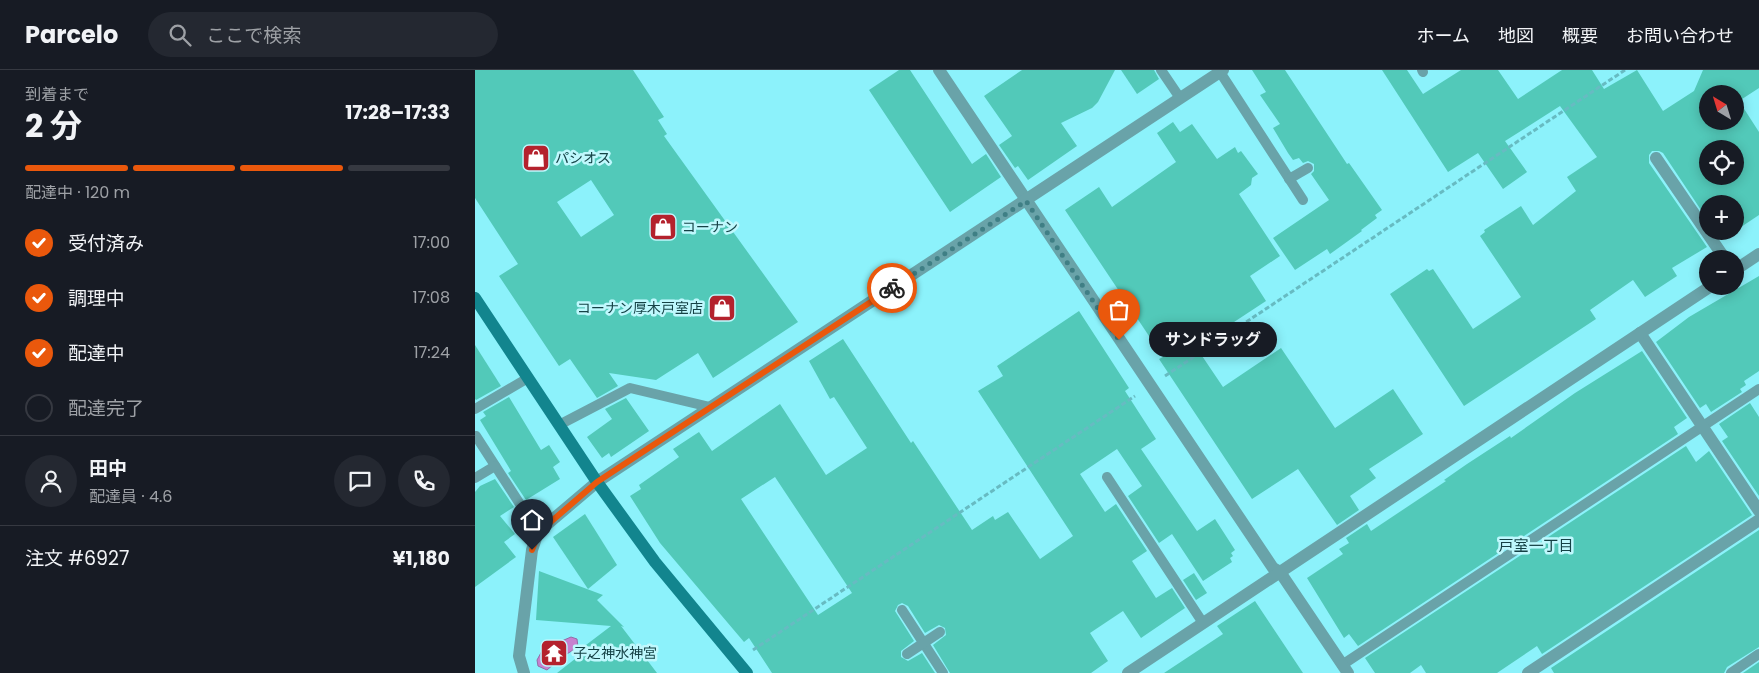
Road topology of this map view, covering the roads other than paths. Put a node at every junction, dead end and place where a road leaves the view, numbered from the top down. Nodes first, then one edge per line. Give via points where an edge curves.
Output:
1 (939, 70) edge
2 (1161, 70) edge
3 (1221, 71) edge
4 (1179, 98) junction
5 (1656, 158) dead end
6 (1308, 168) dead end
7 (1289, 179) junction
8 (1303, 200) dead end
9 (1026, 201) junction
10 (1719, 250) edge
11 (1759, 254) edge
12 (1744, 264) edge
13 (1699, 294) edge
14 (475, 298) edge
15 (1640, 333) junction
16 (528, 378) junction
17 (1759, 389) edge
18 (710, 407) junction
19 (475, 409) edge
20 (559, 425) junction
21 (1702, 426) junction
22 (476, 436) edge
23 (495, 466) junction
24 (1107, 477) dead end
25 (475, 478) edge
26 (597, 482) junction
27 (1759, 511) edge
28 (1759, 520) edge
29 (539, 532) junction
30 (1281, 572) junction
31 (902, 610) dead end
32 (1203, 624) junction
33 (940, 632) dead end
34 (923, 643) junction
35 (907, 654) dead end
36 (1759, 654) edge
37 (1345, 669) edge
38 (524, 673) edge
39 (747, 673) edge
40 (943, 673) edge
41 (1128, 673) edge
42 (1528, 673) edge
43 (1731, 673) edge

1 - 9 street
2 - 4 lane
3 - 4 street
3 - 7 lane
4 - 9 street
5 - 10 street
6 - 7 lane
7 - 8 lane
9 - 18 street
9 - 30 street via 1273,568
11 - 12 street
13 - 15 street
14 - 16 street
15 - 21 street
15 - 30 street
16 - 19 lane
16 - 20 street
17 - 21 lane
18 - 20 lane via 631,388
18 - 26 street
20 - 26 street
21 - 27 street
21 - 37 lane
22 - 23 lane
23 - 25 lane
23 - 29 lane
24 - 32 lane
26 - 29 street
26 - 39 street via 655,562
28 - 42 street
29 - 38 street via 528,562 519,656
30 - 32 street
30 - 37 street
31 - 34 lane
32 - 41 street
33 - 34 lane
34 - 35 lane
34 - 40 lane
36 - 43 lane

